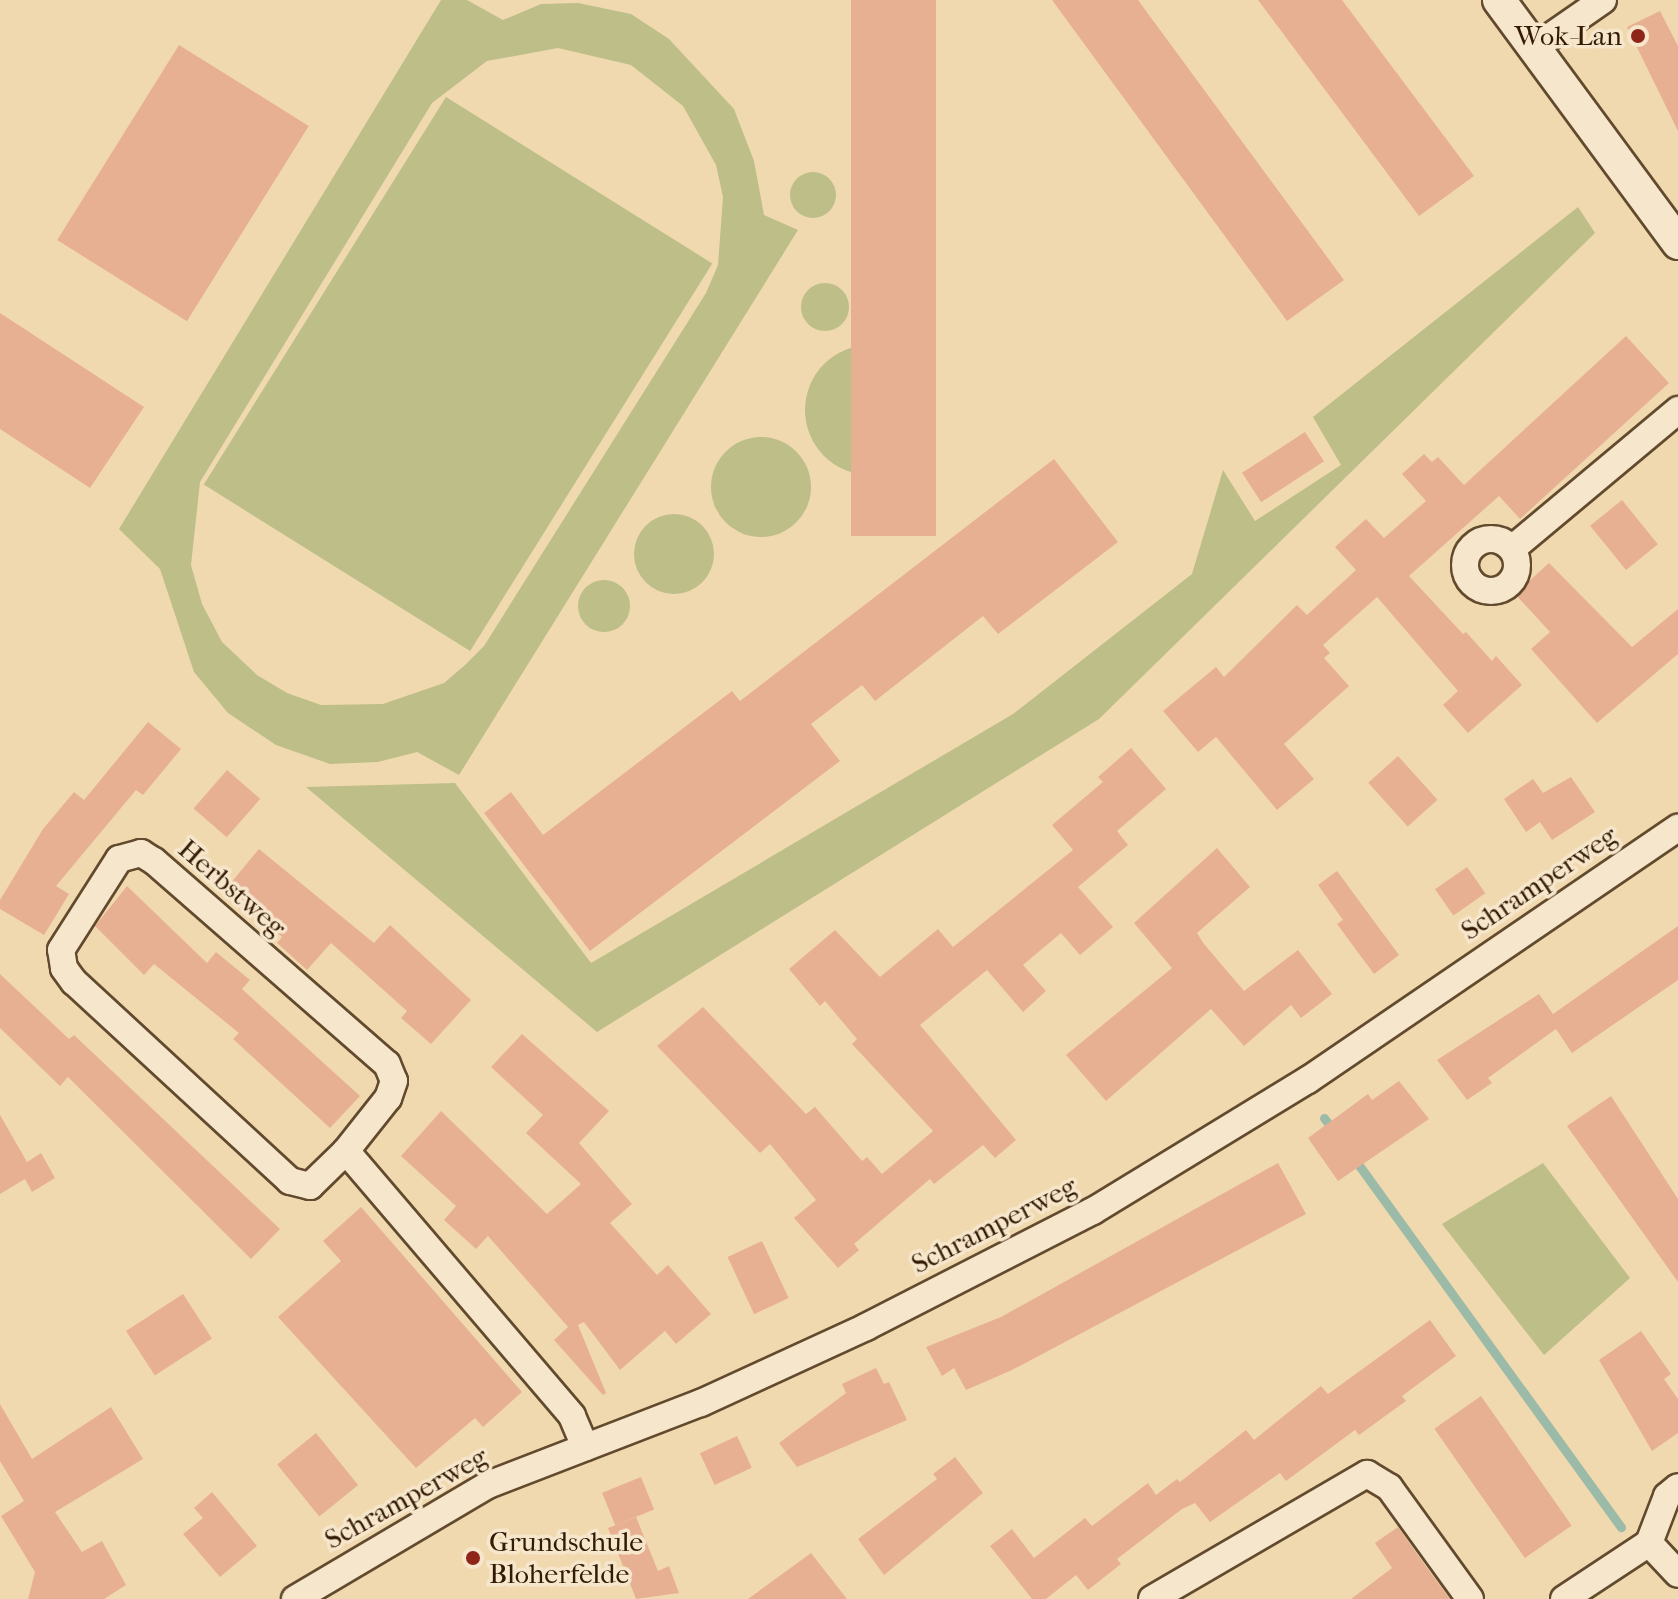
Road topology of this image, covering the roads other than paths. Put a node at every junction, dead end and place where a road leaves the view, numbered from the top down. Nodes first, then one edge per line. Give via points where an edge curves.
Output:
1 (1499, 0) edge
2 (1603, 0) edge
3 (1534, 48) junction
4 (1678, 243) edge
5 (1678, 410) edge
6 (1512, 549) dead end
7 (1678, 828) edge
8 (346, 1151) junction
9 (585, 1447) junction
10 (1678, 1487) edge
11 (1649, 1543) junction
12 (1678, 1574) edge
13 (295, 1599) edge
14 (1152, 1599) edge
15 (1470, 1599) edge
16 (1564, 1599) edge

1 - 3 street
2 - 3 street
3 - 4 street
5 - 6 street
7 - 9 street, Schramperweg via 1322,1071 1093,1211 866,1327 701,1403
8 - 8 street, Herbstweg via 388,1098 394,1081 387,1064 154,861 141,853 119,859 61,950 74,982 290,1181 310,1186
8 - 9 street via 572,1416
9 - 13 street, Schramperweg via 488,1485
10 - 11 street via 1667,1496
11 - 12 street
11 - 16 street
14 - 15 street via 1367,1474 1389,1487

